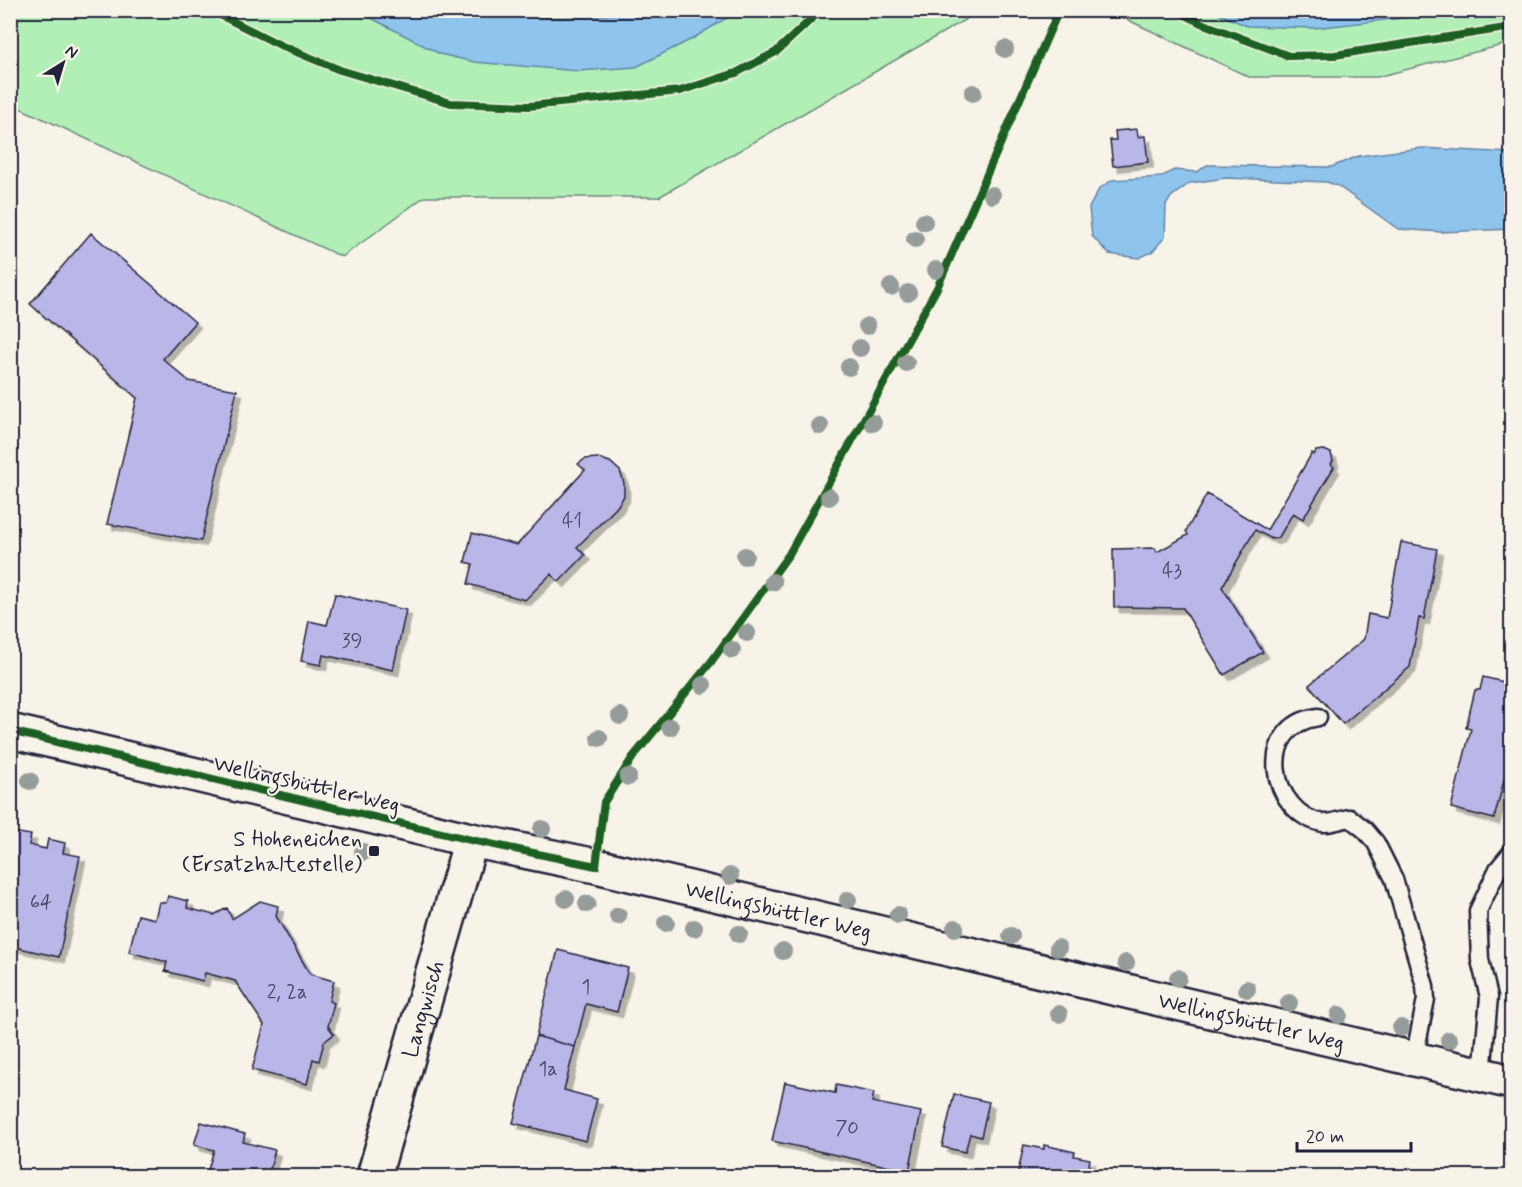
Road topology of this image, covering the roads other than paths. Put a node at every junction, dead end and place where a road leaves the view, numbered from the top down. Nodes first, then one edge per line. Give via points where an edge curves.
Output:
1 (1318, 717) dead end
2 (10, 731) edge
3 (471, 840) junction
4 (1512, 852) edge
5 (1414, 1059) junction
6 (1497, 1079) edge
7 (374, 1176) edge

1 - 5 lane via 1305,718 1282,738 1276,751 1280,785 1288,801 1303,815 1324,824 1350,818 1365,830 1394,879 1425,986
2 - 3 main road, Wellingsbüttler Weg
3 - 5 main road, Wellingsbüttler Weg
3 - 7 main road, Langwisch
4 - 6 lane via 1498,869 1478,911 1480,960 1489,997
5 - 6 main road, Wellingsbüttler Weg

